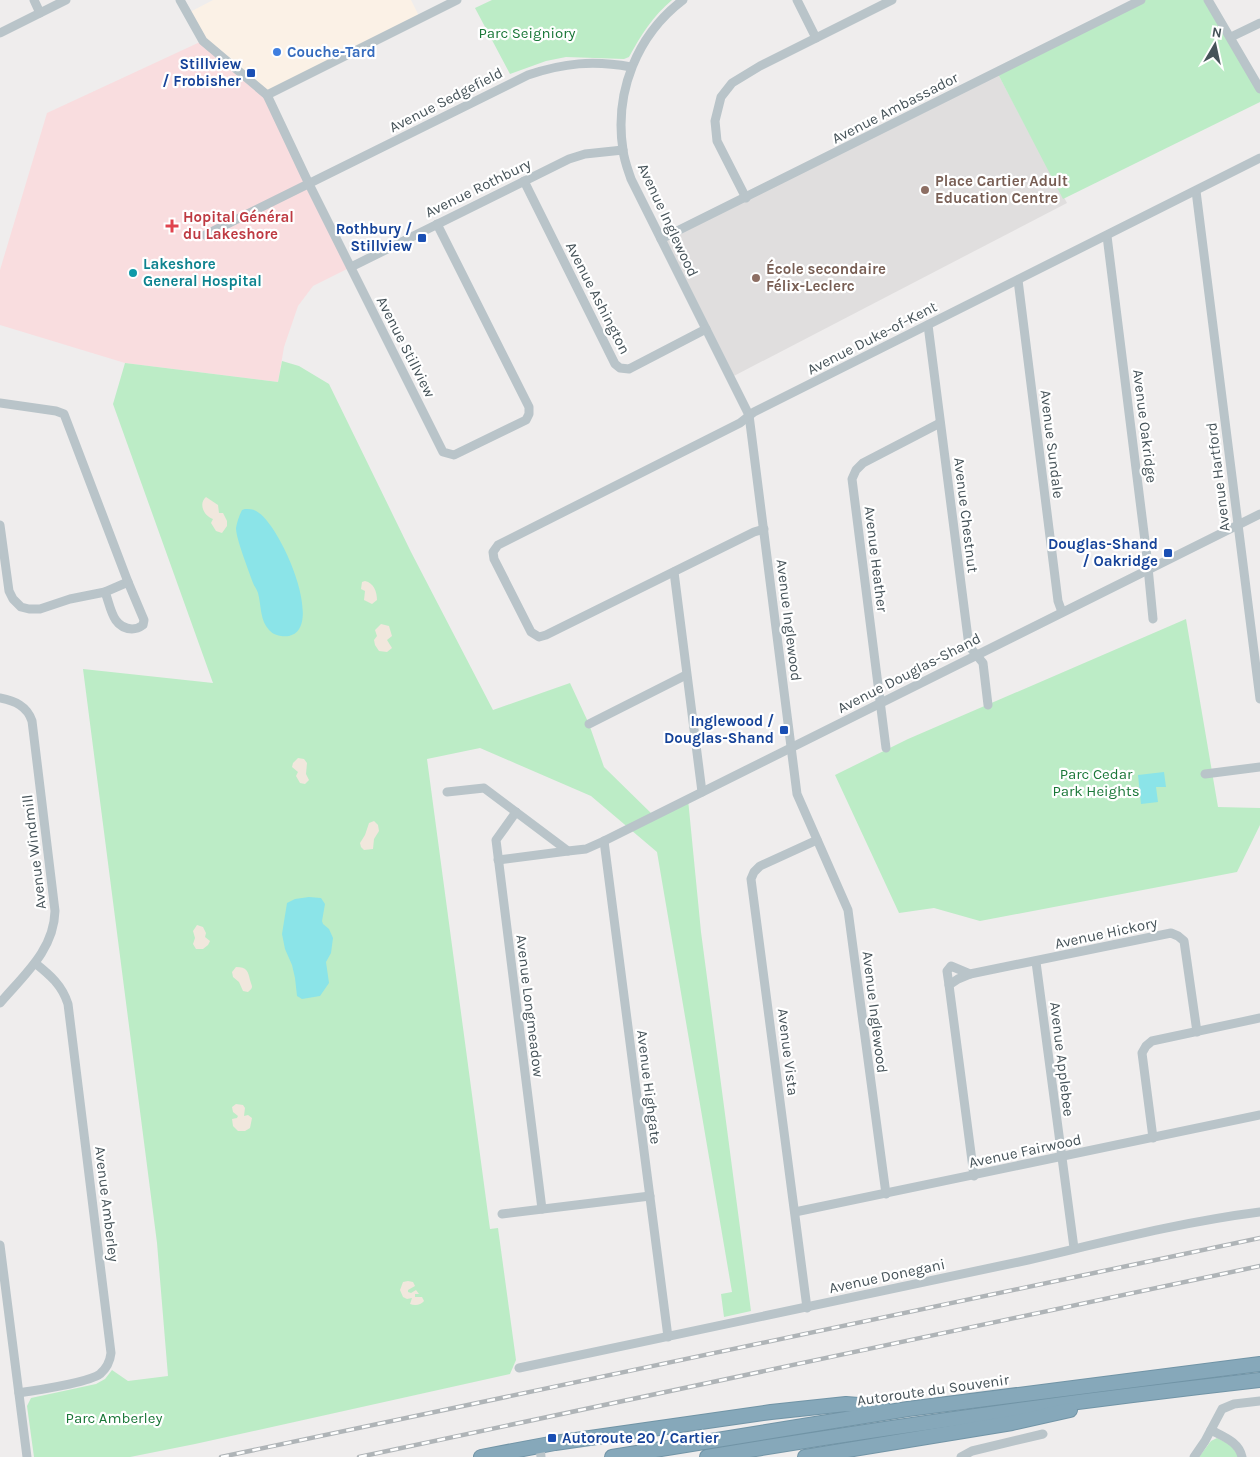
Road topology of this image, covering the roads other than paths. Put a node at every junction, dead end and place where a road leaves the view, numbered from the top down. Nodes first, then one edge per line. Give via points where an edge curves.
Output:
1 (34, 0) edge
2 (66, 0) edge
3 (180, 0) edge
4 (458, 0) edge
5 (683, 0) edge
6 (797, 0) edge
7 (892, 0) edge
8 (1141, 0) edge
9 (1208, 0) edge
10 (40, 13) junction
11 (1260, 22) edge
12 (0, 33) edge
13 (1230, 37) junction
14 (816, 38) junction
15 (631, 67) junction
16 (1260, 89) edge
17 (267, 95) junction
18 (622, 150) junction
19 (1260, 158) edge
20 (524, 181) junction
21 (309, 184) junction
22 (1196, 191) junction
23 (746, 198) junction
24 (438, 224) junction
25 (205, 234) dead end
26 (1107, 236) junction
27 (661, 239) junction
28 (351, 267) junction
29 (1018, 280) junction
30 (928, 325) junction
31 (706, 330) junction
32 (0, 403) edge
33 (749, 415) junction
34 (940, 423) junction
35 (1260, 514) edge
36 (0, 525) edge
37 (1238, 525) junction
38 (764, 529) junction
39 (1148, 569) junction
40 (674, 572) junction
41 (128, 582) junction
42 (105, 592) junction
43 (1062, 612) junction
44 (1153, 619) dead end
45 (975, 655) junction
46 (686, 675) junction
47 (0, 698) edge
48 (1260, 699) edge
49 (881, 702) junction
50 (988, 705) dead end
51 (588, 724) dead end
52 (792, 748) junction
53 (886, 748) dead end
54 (1260, 767) edge
55 (1205, 774) dead end
56 (447, 792) dead end
57 (702, 792) junction
58 (516, 812) junction
59 (817, 840) junction
60 (604, 841) junction
61 (568, 851) junction
62 (498, 860) junction
63 (1036, 962) junction
64 (35, 963) junction
65 (970, 974) junction
66 (949, 985) junction
67 (0, 1003) edge
68 (1260, 1018) edge
69 (1197, 1032) junction
70 (1260, 1115) edge
71 (1153, 1138) junction
72 (1061, 1158) junction
73 (974, 1176) junction
74 (886, 1194) junction
75 (650, 1196) junction
76 (542, 1209) junction
77 (795, 1212) junction
78 (1260, 1212) edge
79 (502, 1214) dead end
80 (0, 1245) edge
81 (1074, 1248) junction
82 (807, 1308) junction
83 (668, 1337) junction
84 (1260, 1357) edge
85 (1260, 1364) edge
86 (1229, 1367) junction
87 (519, 1368) dead end
88 (1260, 1380) edge
89 (18, 1393) junction
90 (1134, 1394) junction
91 (1260, 1401) edge
92 (908, 1409) junction
93 (1211, 1430) junction
94 (1043, 1434) dead end
95 (541, 1452) edge
96 (27, 1457) edge
97 (480, 1457) edge
98 (612, 1457) edge
99 (707, 1457) edge
100 (805, 1457) edge
101 (961, 1457) edge
102 (1194, 1457) edge
103 (1242, 1457) edge

1 - 10 street
2 - 10 street
3 - 17 street, Avenue Stillview via 202,41
4 - 17 street
5 - 15 street via 654,27
6 - 14 street
7 - 14 street
8 - 23 street, Avenue Ambassador
9 - 13 street
10 - 12 street
11 - 13 street
13 - 16 street
14 - 23 street via 732,82 721,97 715,121 717,141
15 - 18 street, Avenue Inglewood via 622,112
15 - 21 street, Avenue Sedgefield via 601,62 573,63 528,75
17 - 21 street, Avenue Stillview
18 - 20 street, Avenue Rothbury via 569,159
18 - 27 street, Avenue Inglewood via 631,179
19 - 22 street, Avenue Duke-of-Kent
20 - 24 street, Avenue Rothbury
20 - 31 street, Avenue Ashington via 615,364 628,369
21 - 25 street, Avenue Sedgefield
21 - 28 street, Avenue Stillview
22 - 26 street, Avenue Duke-of-Kent
22 - 37 street, Avenue Hartford
23 - 27 street, Avenue Ambassador
24 - 28 street, Avenue Rothbury
24 - 28 street, Avenue Stillview via 529,407 526,420 454,455 443,452
26 - 29 street, Avenue Duke-of-Kent
26 - 39 street, Avenue Oakridge
27 - 31 street, Avenue Inglewood
29 - 30 street, Avenue Duke-of-Kent
29 - 43 street, Avenue Sundale
30 - 33 street, Avenue Duke-of-Kent
30 - 34 street, Avenue Chestnut
31 - 33 street, Avenue Inglewood
32 - 41 street via 64,414
33 - 38 street, Avenue Inglewood
33 - 40 street, Avenue Duke-of-Kent via 740,424 498,545 494,552 494,559 531,632 539,637
34 - 45 street, Avenue Chestnut via 969,646
34 - 49 street, Avenue Heather via 863,462 852,479
35 - 37 street, Avenue Douglas-Shand
36 - 42 street via 9,591 21,607 40,609
37 - 39 street, Avenue Douglas-Shand
37 - 48 street, Avenue Hartford
38 - 40 street
38 - 52 street, Avenue Inglewood
39 - 43 street, Avenue Douglas-Shand
39 - 44 street, Avenue Oakridge
40 - 46 street
41 - 42 street
41 - 42 street via 144,620 139,628 120,626
43 - 45 street, Avenue Douglas-Shand
45 - 49 street, Avenue Douglas-Shand
45 - 50 street, Avenue Chestnut via 983,664
46 - 51 street
46 - 57 street
47 - 64 street, Avenue Windmill via 23,707 33,727 55,911 50,937
49 - 52 street, Avenue Douglas-Shand
49 - 53 street, Avenue Heather
52 - 57 street, Avenue Douglas-Shand
52 - 59 street, Avenue Inglewood via 798,794
54 - 55 street
56 - 58 street via 484,788
57 - 60 street, Avenue Douglas-Shand
58 - 61 street
58 - 62 street, Avenue Longmeadow via 496,840
59 - 74 street, Avenue Inglewood via 848,910
59 - 77 street, Avenue Vista via 760,866 751,878
60 - 61 street, Avenue Douglas-Shand
60 - 75 street, Avenue Highgate
61 - 62 street, Avenue Douglas-Shand
62 - 76 street, Avenue Longmeadow
63 - 65 street, Avenue Hickory
63 - 69 street, Avenue Hickory via 1171,933 1178,936 1184,941
63 - 72 street, Avenue Applebee
64 - 67 street, Avenue Windmill
64 - 89 street, Avenue Amberley via 57,982 68,1004 111,1353 108,1366 94,1377
65 - 66 street, Avenue Hickory
65 - 66 street, Avenue Hickory via 951,966 947,971
66 - 73 street, Avenue Hickory
68 - 69 street
69 - 71 street via 1152,1041 1142,1053
70 - 71 street, Avenue Fairwood
71 - 72 street, Avenue Fairwood
72 - 73 street, Avenue Fairwood
72 - 81 street, Avenue Applebee
73 - 74 street, Avenue Fairwood
74 - 77 street, Avenue Fairwood
75 - 76 street
75 - 83 street, Avenue Highgate
76 - 79 street
77 - 82 street, Avenue Vista
78 - 81 street, Avenue Donegani
80 - 89 street
81 - 82 street, Avenue Donegani
82 - 83 street, Avenue Donegani
83 - 87 street, Avenue Donegani
84 - 86 highway
85 - 86 highway, Autoroute du Souvenir
86 - 92 highway, Autoroute du Souvenir
88 - 90 highway, Autoroute du Souvenir
89 - 96 street
90 - 99 highway, Autoroute du Souvenir via 891,1427
90 - 100 highway via 1026,1421
91 - 93 street via 1228,1405
92 - 95 highway via 846,1404 707,1421
92 - 98 highway, Autoroute du Souvenir
93 - 102 street
93 - 103 street via 1234,1442
94 - 101 street via 972,1451
95 - 97 highway

